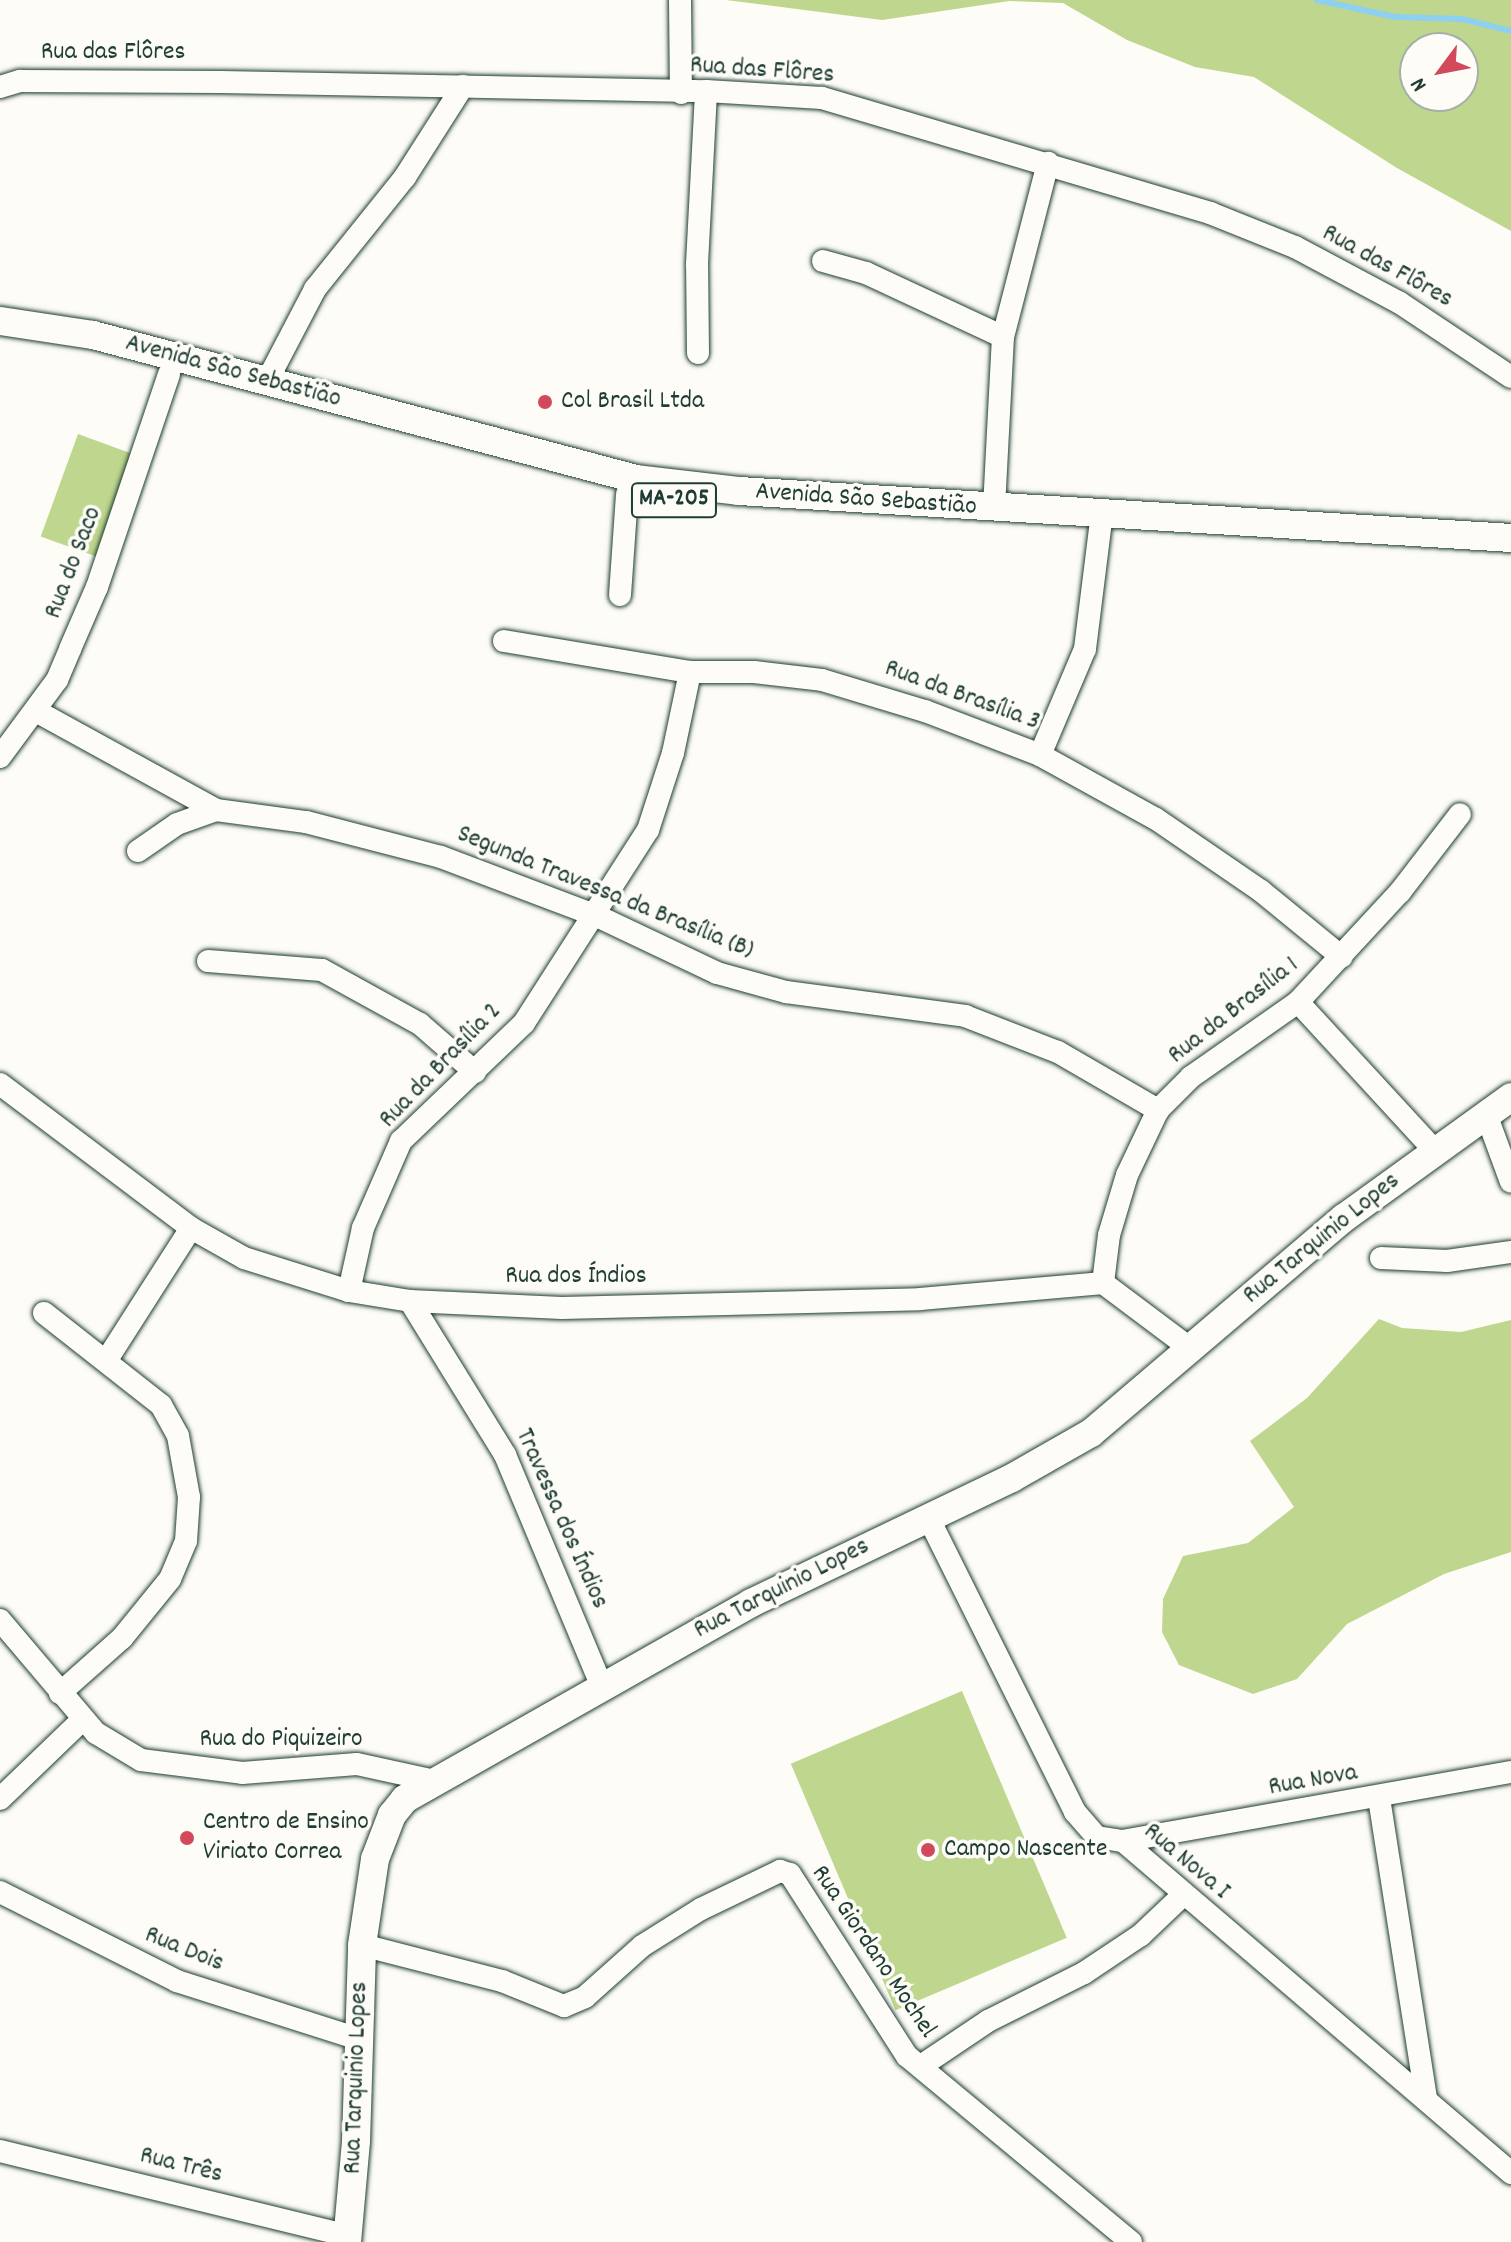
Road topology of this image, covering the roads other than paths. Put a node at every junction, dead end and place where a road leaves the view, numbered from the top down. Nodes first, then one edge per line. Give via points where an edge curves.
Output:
1 (680, 0) edge
2 (463, 86) junction
3 (0, 87) edge
4 (706, 91) junction
5 (681, 93) junction
6 (1048, 163) junction
7 (823, 261) dead end
8 (0, 321) edge
9 (1003, 337) junction
10 (0, 339) edge
11 (698, 353) dead end
12 (169, 374) junction
13 (1511, 377) edge
14 (267, 381) junction
15 (627, 494) junction
16 (994, 508) junction
17 (1100, 528) junction
18 (1511, 538) edge
19 (1511, 553) edge
20 (620, 595) dead end
21 (504, 641) dead end
22 (690, 672) junction
23 (36, 711) junction
24 (1040, 755) junction
25 (0, 757) edge
26 (216, 810) junction
27 (1460, 814) dead end
28 (138, 851) dead end
29 (597, 916) junction
30 (1342, 957) junction
31 (208, 961) dead end
32 (1298, 1002) junction
33 (475, 1072) junction
34 (0, 1084) edge
35 (1511, 1097) edge
36 (1158, 1110) junction
37 (1486, 1114) junction
38 (1435, 1151) junction
39 (1511, 1182) edge
40 (191, 1228) junction
41 (1511, 1252) edge
42 (1381, 1258) dead end
43 (1103, 1283) junction
44 (349, 1291) junction
45 (410, 1301) junction
46 (44, 1313) dead end
47 (1191, 1349) junction
48 (106, 1361) junction
49 (928, 1517) junction
50 (0, 1620) edge
51 (601, 1684) junction
52 (60, 1693) junction
53 (83, 1719) junction
54 (1511, 1772) edge
55 (430, 1780) junction
56 (1379, 1798) junction
57 (0, 1799) edge
58 (1123, 1841) junction
59 (0, 1892) edge
60 (1182, 1896) junction
61 (362, 1945) junction
62 (356, 2038) junction
63 (921, 2066) junction
64 (1426, 2097) junction
65 (0, 2151) edge
66 (1511, 2173) edge
67 (348, 2239) edge
68 (1131, 2242) edge

1 - 5 street
2 - 3 street, Rua das Flôres via 20,81
2 - 5 street, Rua das Flôres
2 - 14 street via 405,177 315,289
4 - 5 street, Rua das Flôres
4 - 6 street, Rua das Flôres via 822,98
4 - 11 street
6 - 9 street
6 - 13 street, Rua das Flôres via 1210,213 1295,247 1400,303
7 - 9 street via 866,273
8 - 14 main road, Avenida São Sebastião / MA-205 via 93,335
9 - 16 street
10 - 12 main road, Avenida São Sebastião / MA-205
12 - 15 main road, Avenida São Sebastião / MA-205
12 - 23 street, Rua do Saco via 97,587 57,680
14 - 16 main road, Avenida São Sebastião / MA-205 via 636,479
15 - 17 main road, Avenida São Sebastião / MA-205 via 886,518
15 - 20 street
16 - 18 main road, Avenida São Sebastião / MA-205
17 - 19 main road, Avenida São Sebastião / MA-205
17 - 24 street via 1085,649
21 - 22 street, Rua da Brasília 3
22 - 24 street, Rua da Brasília 3 via 754,672 874,692
22 - 29 street, Rua da Brasília 2 via 673,753 648,830
23 - 25 street, Rua do Saco
23 - 26 street, Segunda Travessa da Brasília (B)
24 - 30 street, Rua da Brasília 3 via 1210,854
26 - 28 street via 177,824
26 - 29 street, Segunda Travessa da Brasília (B) via 306,822 427,853
27 - 30 street, Rua da Brasília 1
29 - 33 street, Rua da Brasília 2 via 524,1023
29 - 36 street, Segunda Travessa da Brasília (B) via 717,973 786,992 965,1016 1012,1032
30 - 32 street, Rua da Brasília 1
31 - 33 street via 322,970 420,1024
32 - 36 street, Rua da Brasília 1 via 1191,1077
32 - 38 street
33 - 44 street, Rua da Brasília 2 via 401,1141 363,1228
34 - 40 street, Rua dos Índios
35 - 37 main road, Rua Tarquinio Lopes
36 - 43 street, Rua da Brasília 1 via 1127,1175 1109,1235
37 - 38 main road, Rua Tarquinio Lopes
37 - 39 street
38 - 47 main road, Rua Tarquinio Lopes via 1260,1285
40 - 44 street, Rua dos Índios via 244,1258
40 - 48 street
41 - 42 street via 1447,1261
43 - 45 street, Rua dos Índios via 920,1299
43 - 47 street
44 - 45 street, Rua dos Índios
45 - 51 street, Travessa dos Índios via 505,1455
46 - 48 street
47 - 49 main road, Rua Tarquinio Lopes via 1091,1433
48 - 52 street via 161,1405 178,1436 189,1497 186,1541 150,1607
49 - 51 main road, Rua Tarquinio Lopes
49 - 58 street, Rua Nova I via 1075,1812 1097,1837
50 - 52 street, Rua do Piquizeiro
51 - 55 main road, Rua Tarquinio Lopes
52 - 53 street, Rua do Piquizeiro
53 - 55 street, Rua do Piquizeiro via 114,1747 141,1760 179,1768 242,1773 357,1764
53 - 57 street
54 - 56 street, Rua Nova
55 - 61 main road, Rua Tarquinio Lopes via 405,1799 382,1836
56 - 58 street, Rua Nova
56 - 64 street
58 - 60 street, Rua Nova I
59 - 62 street, Rua Dois via 177,1981
60 - 63 street via 1141,1935 1084,1973 988,2021
60 - 64 street, Rua Nova I
61 - 62 main road, Rua Tarquinio Lopes
61 - 63 street, Rua Giordano Mochel via 502,1981 564,2006 585,1997 654,1938 780,1871 799,1884 870,2006 907,2056
62 - 67 main road, Rua Tarquinio Lopes via 356,2141
63 - 68 street, Rua Giordano Mochel
64 - 66 street, Rua Nova I
65 - 67 street, Rua Três

